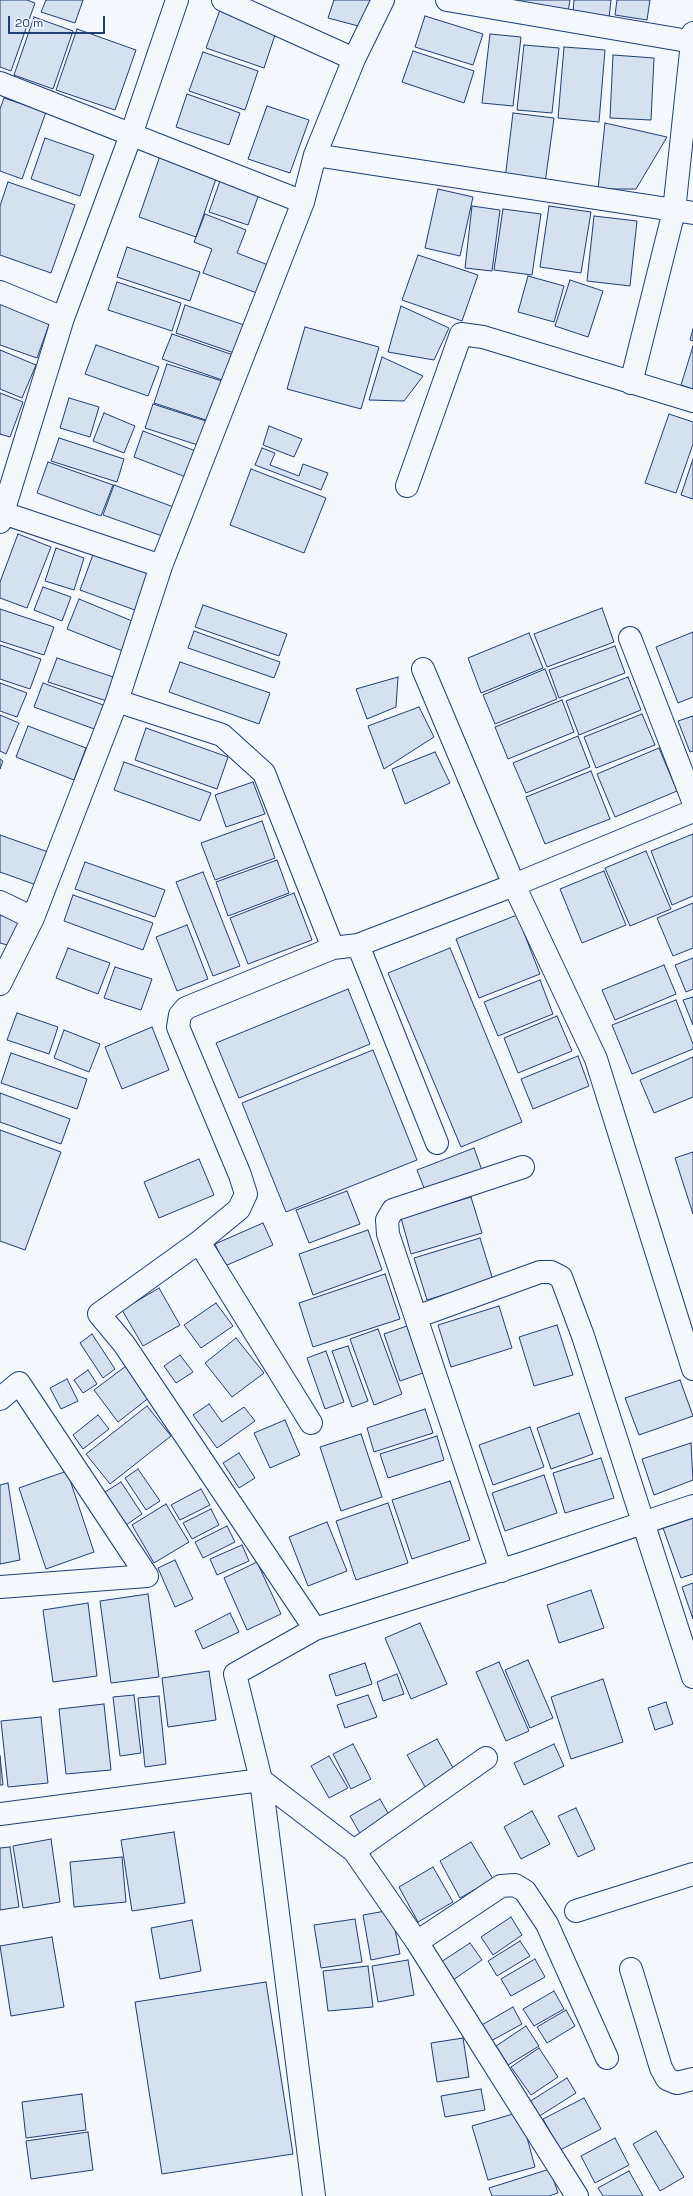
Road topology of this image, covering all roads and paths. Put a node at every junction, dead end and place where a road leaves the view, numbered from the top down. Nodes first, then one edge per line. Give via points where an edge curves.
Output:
1 (177, 0) edge
2 (223, 0) edge
3 (383, 0) edge
4 (447, 0) edge
5 (693, 39) edge
6 (354, 59) junction
7 (0, 83) edge
8 (131, 135) junction
9 (315, 156) junction
10 (303, 202) junction
11 (684, 212) edge
12 (0, 292) edge
13 (63, 318) junction
14 (631, 382) junction
15 (693, 401) edge
16 (407, 486) dead end
17 (1, 516) edge
18 (161, 566) junction
19 (630, 638) dead end
20 (423, 669) dead end
21 (117, 701) junction
22 (693, 801) edge
23 (693, 811) edge
24 (514, 885) junction
25 (0, 902) edge
26 (33, 918) junction
27 (358, 945) junction
28 (334, 948) junction
29 (0, 984) edge
30 (437, 1143) dead end
31 (523, 1167) dead end
32 (199, 1242) junction
33 (416, 1317) junction
34 (693, 1369) edge
35 (0, 1399) edge
36 (311, 1423) dead end
37 (693, 1506) edge
38 (643, 1525) junction
39 (501, 1571) junction
40 (0, 1587) edge
41 (315, 1629) junction
42 (693, 1677) edge
43 (486, 1758) dead end
44 (261, 1780) junction
45 (0, 1814) edge
46 (354, 1851) junction
47 (693, 1874) edge
48 (576, 1911) dead end
49 (417, 1942) junction
50 (631, 1969) dead end
51 (607, 2058) dead end
52 (693, 2079) edge
53 (314, 2196) edge
54 (577, 2196) edge

1 - 8 street
2 - 6 street
3 - 6 street
4 - 5 street
5 - 11 street
6 - 9 street
7 - 8 street
8 - 10 street
8 - 13 street
9 - 10 street
9 - 11 street
10 - 18 street
11 - 14 street
12 - 13 street
13 - 17 street
14 - 15 street
14 - 16 street via 483,338 461,334
17 - 18 street
18 - 21 street
19 - 22 street
20 - 24 street
21 - 26 street
21 - 28 street via 222,735 264,774
23 - 24 street
24 - 27 street
24 - 34 street via 596,1059
25 - 26 street
26 - 29 street
27 - 28 street
27 - 30 street
28 - 32 street via 186,1008 180,1015 178,1027 246,1194 239,1209
31 - 33 street via 393,1210 387,1220 388,1234
32 - 36 street
32 - 41 street via 99,1314 124,1344
33 - 38 street via 540,1272 551,1272 561,1277
33 - 39 street
35 - 40 street via 19,1383 147,1576
37 - 38 street
38 - 39 street
38 - 42 street
39 - 41 street
41 - 44 street via 235,1674
43 - 46 street
44 - 45 street
44 - 46 street
44 - 53 street
46 - 49 street
47 - 48 street
49 - 51 street via 501,1886 515,1885 525,1891 546,1924
49 - 54 street
50 - 52 street via 667,2079 677,2083

